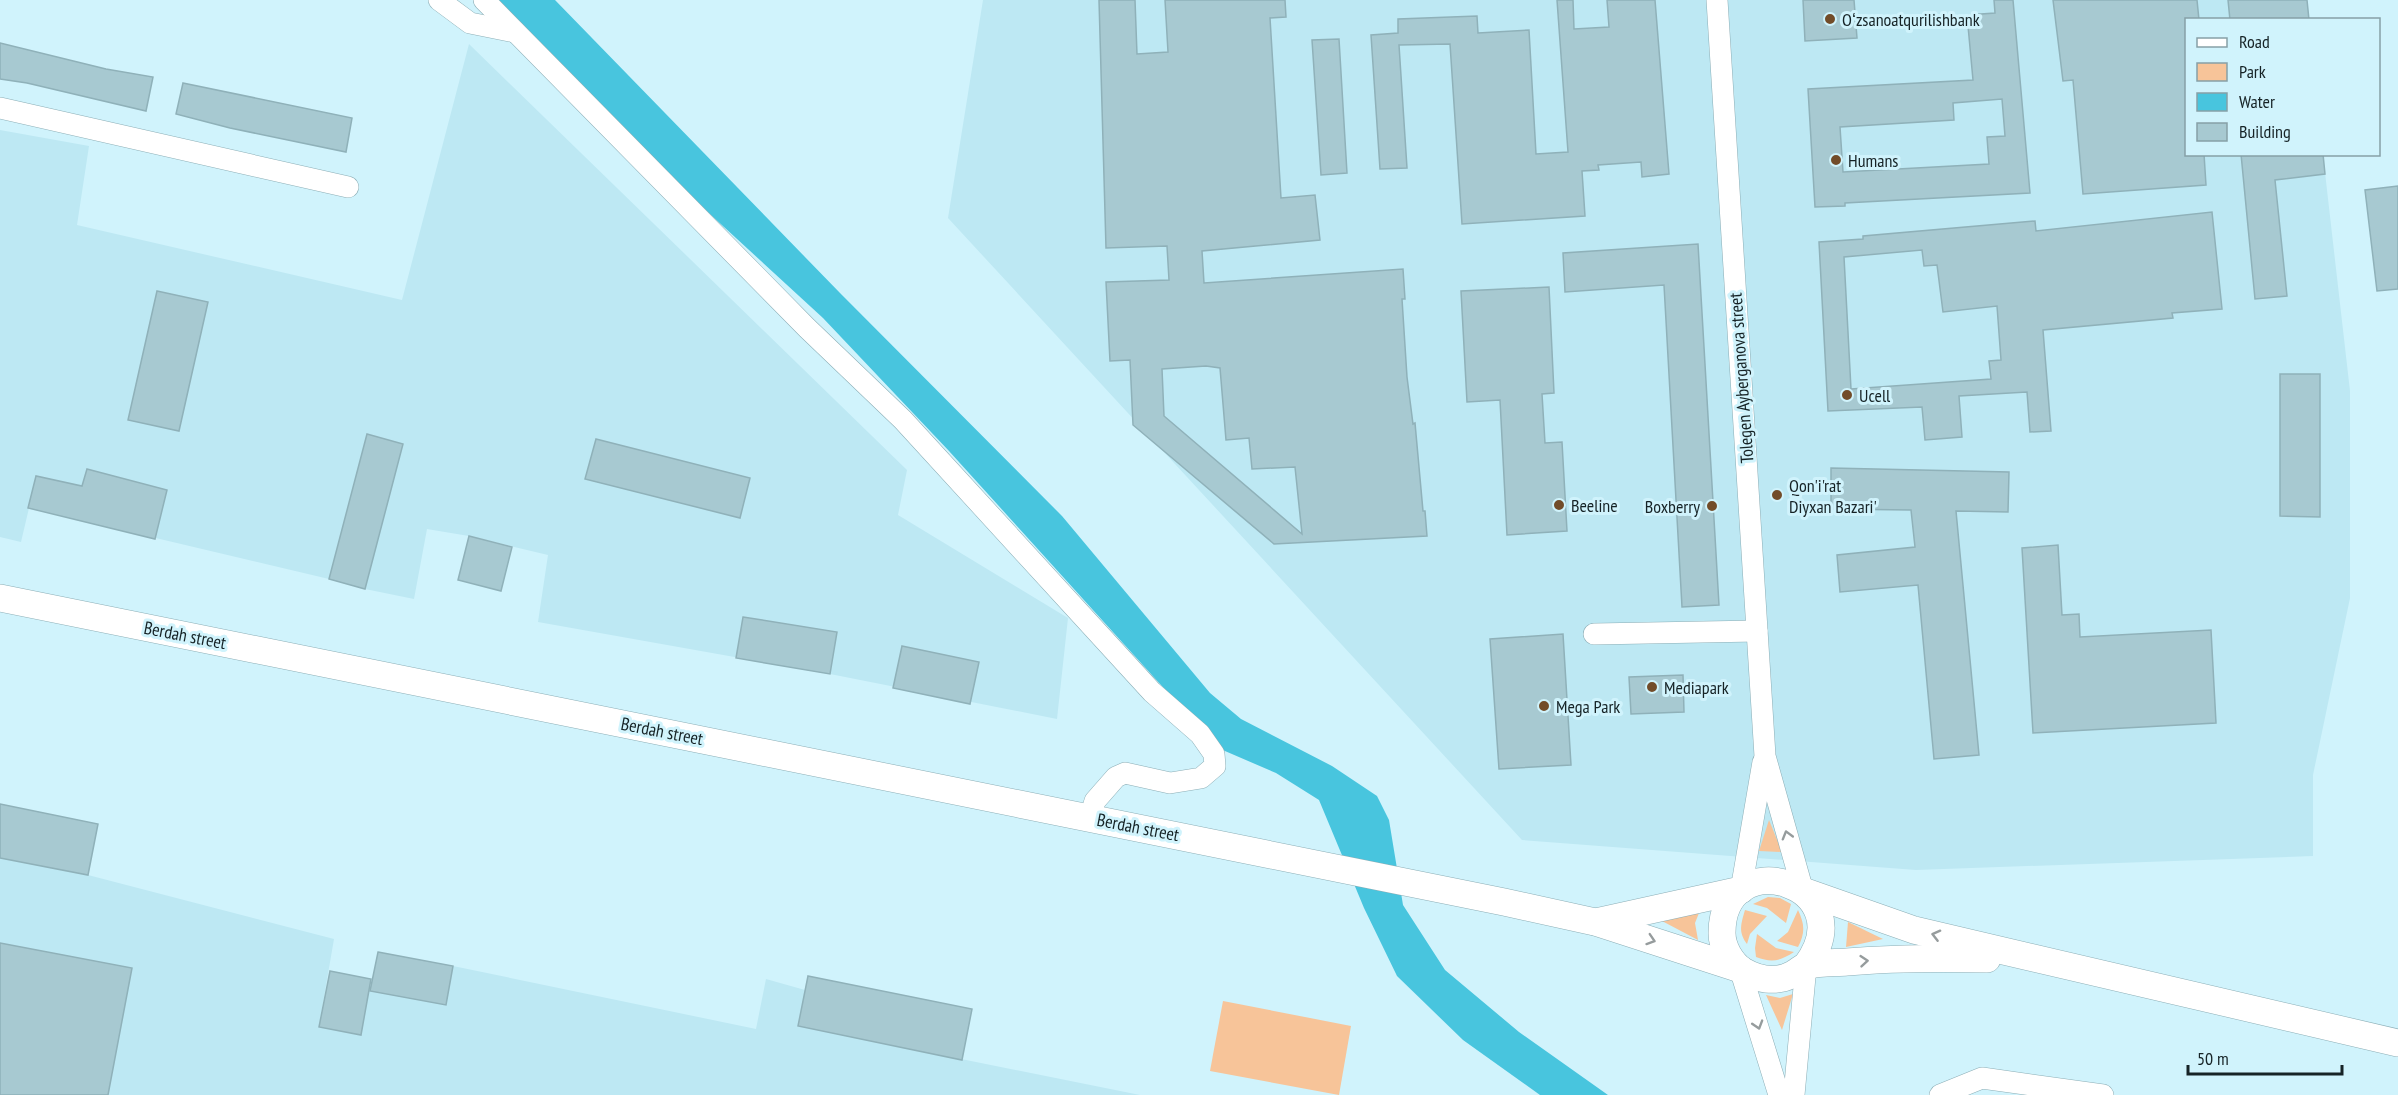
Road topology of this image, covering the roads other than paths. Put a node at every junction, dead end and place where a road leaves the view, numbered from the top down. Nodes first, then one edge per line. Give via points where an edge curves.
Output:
1 (439, 0) edge
2 (484, 0) edge
3 (1717, 0) edge
4 (515, 32) junction
5 (0, 108) edge
6 (348, 187) dead end
7 (0, 597) edge
8 (1757, 631) junction
9 (1594, 634) dead end
10 (1764, 756) junction
11 (1090, 817) junction
12 (1741, 890) junction
13 (1803, 891) junction
14 (1595, 922) junction
15 (2034, 959) junction
16 (1806, 966) junction
17 (1740, 969) junction
18 (2398, 1043) edge
19 (1779, 1095) edge
20 (1794, 1095) edge
21 (1940, 1095) edge
22 (2103, 1095) edge

1 - 4 street via 470,23
2 - 4 street
3 - 8 street, Tolegen Ayberganova street
4 - 11 street via 903,420 1144,684 1200,734 1214,754 1215,766 1202,778 1170,783 1125,773 1116,777 1095,801
5 - 6 street
7 - 11 main road, Berdah street
8 - 9 street
8 - 10 street, Tolegen Ayberganova street
10 - 12 street, Tolegen Ayberganova street
13 -> 10 street, Tolegen Ayberganova street
11 - 14 main road, Berdah street
12 - 13 main road via 1755,882 1772,880
12 - 14 main road
12 - 17 main road via 1728,903 1722,920 1722,939 1728,956
15 -> 13 main road via 1914,930
13 - 16 main road via 1814,904 1821,937
14 -> 17 main road, Berdah street
16 -> 15 main road via 1898,958
15 - 18 main road
16 - 17 main road via 1774,980
16 - 20 street
17 -> 19 street
21 - 22 street via 1982,1078

